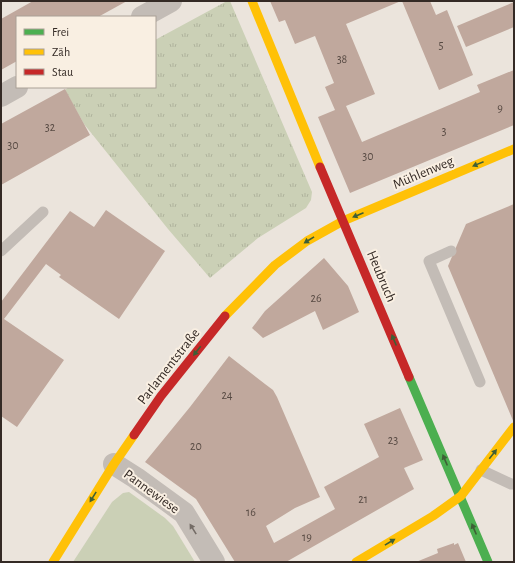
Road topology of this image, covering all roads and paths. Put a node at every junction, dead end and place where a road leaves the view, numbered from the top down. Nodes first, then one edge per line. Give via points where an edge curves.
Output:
1 (171, 1) edge
2 (252, 1) edge
3 (144, 16) edge
4 (16, 88) edge
5 (1, 96) edge
6 (514, 149) edge
7 (43, 212) dead end
8 (343, 221) junction
9 (1, 251) edge
10 (451, 251) dead end
11 (480, 382) dead end
12 (514, 427) edge
13 (114, 464) junction
14 (480, 470) junction
15 (514, 484) edge
16 (460, 496) junction
17 (53, 562) edge
18 (214, 562) edge
19 (356, 562) edge
20 (488, 562) edge

1 - 3 street
2 - 8 main road, Heubruch
4 - 5 street
6 -> 8 main road, Mühlenweg
7 - 9 lane
8 -> 13 main road, Parlamentstraße via 302,245 275,265 248,291 221,320 161,396
16 -> 8 main road, Heubruch
10 - 11 lane via 430,261
14 -> 12 main road
13 -> 17 main road, Parlamentstraße
18 -> 13 street, Pannewiese via 184,513
14 - 15 lane
14 - 16 main road
19 -> 16 main road via 433,516
20 -> 16 main road, Heubruch

